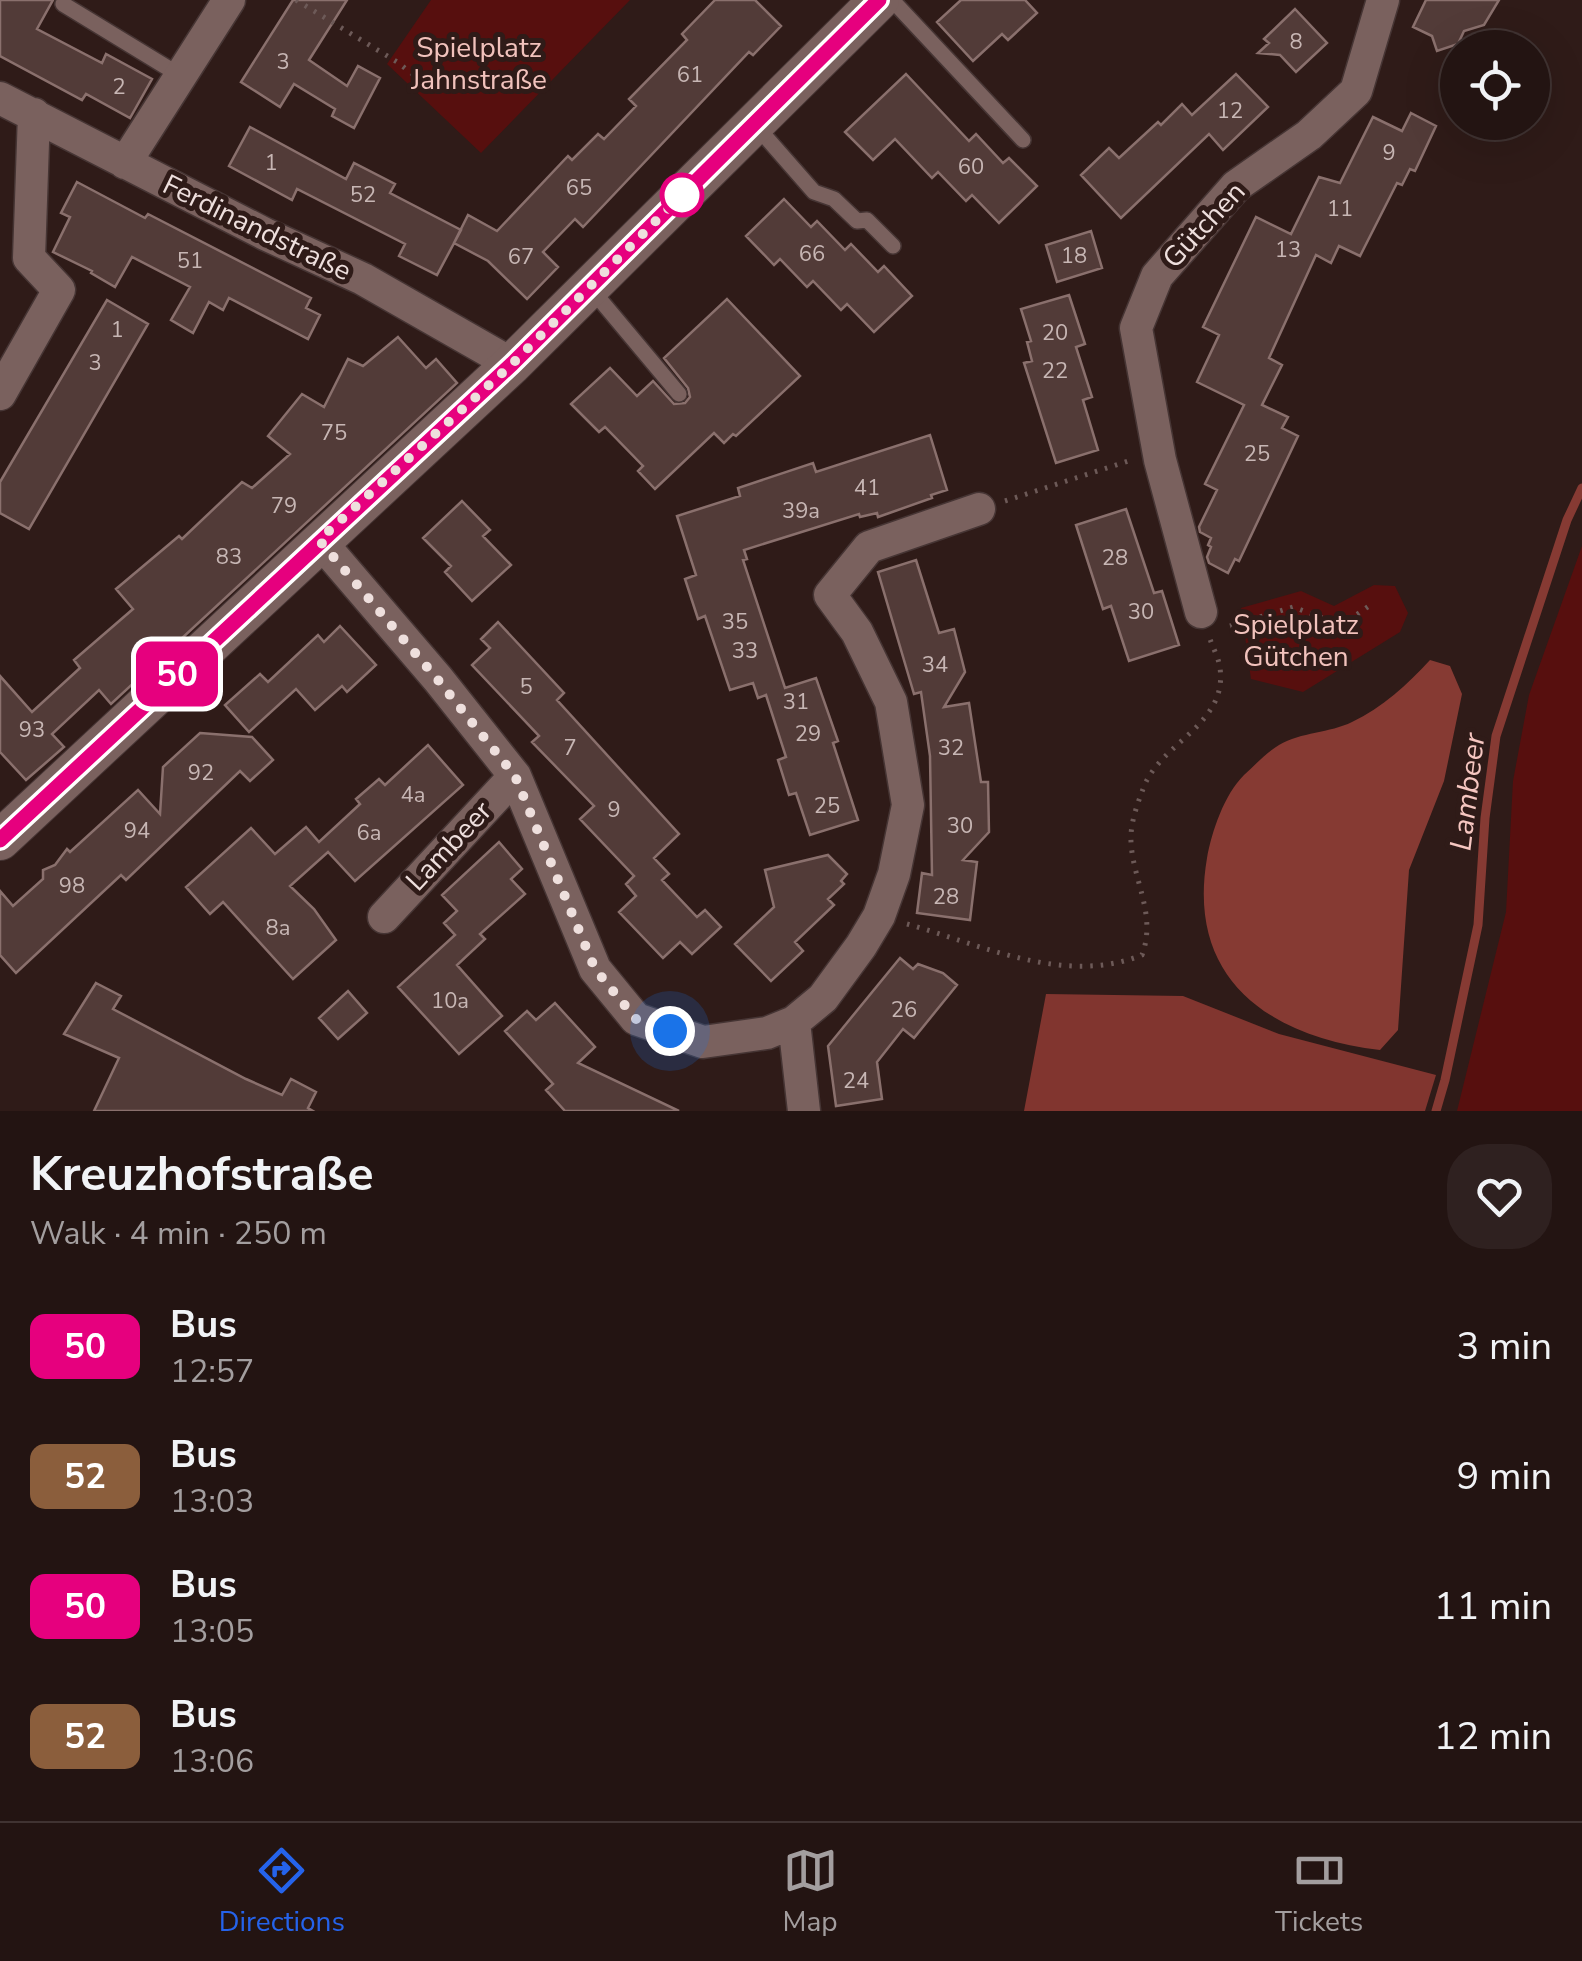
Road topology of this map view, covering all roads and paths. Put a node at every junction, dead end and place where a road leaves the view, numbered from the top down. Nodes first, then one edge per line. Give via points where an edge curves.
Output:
1 (229, 0) edge
2 (296, 0) edge
3 (879, 0) edge
4 (892, 0) edge
5 (1384, 0) edge
6 (63, 4) dead end
7 (181, 76) junction
8 (433, 90) dead end
9 (0, 98) edge
10 (34, 114) junction
11 (754, 124) junction
12 (1023, 140) dead end
13 (125, 164) junction
14 (893, 246) dead end
15 (590, 287) junction
16 (512, 364) junction
17 (0, 394) edge
18 (679, 394) dead end
19 (1160, 460) junction
20 (979, 509) joint
21 (319, 540) junction
22 (1369, 606) dead end
23 (1202, 612) dead end
24 (515, 776) junction
25 (0, 840) edge
26 (879, 916) junction
27 (384, 917) dead end
28 (794, 1022) junction
29 (804, 1111) edge

1 - 7 street
2 - 8 path
3 - 11 street
4 - 12 lane
5 - 19 street, Gütchen via 1356,91 1309,136 1236,186 1157,276 1136,328
6 - 7 lane
7 - 13 street
9 - 10 street, Ferdinandstraße
10 - 13 street, Ferdinandstraße
10 - 17 street via 30,258 59,290
11 - 14 lane via 814,192 834,199 857,221 868,220
11 - 15 street
13 - 16 street, Ferdinandstraße via 363,279
15 - 16 street
15 - 18 lane
16 - 21 street
19 - 20 path via 1132,460
19 - 23 street, Gütchen
20 - 26 street, Lambeer via 869,547 830,594 891,702 908,805
21 - 24 street, Lambeer
21 - 25 street
22 - 26 path via 1342,625 1293,607 1208,634 1220,670 1214,706 1144,783 1134,818 1130,838 1148,917 1142,956 1071,969
24 - 27 street, Lambeer
24 - 28 street, Lambeer via 595,969 636,1019 703,1042
26 - 28 street, Lambeer via 823,998
28 - 29 street

